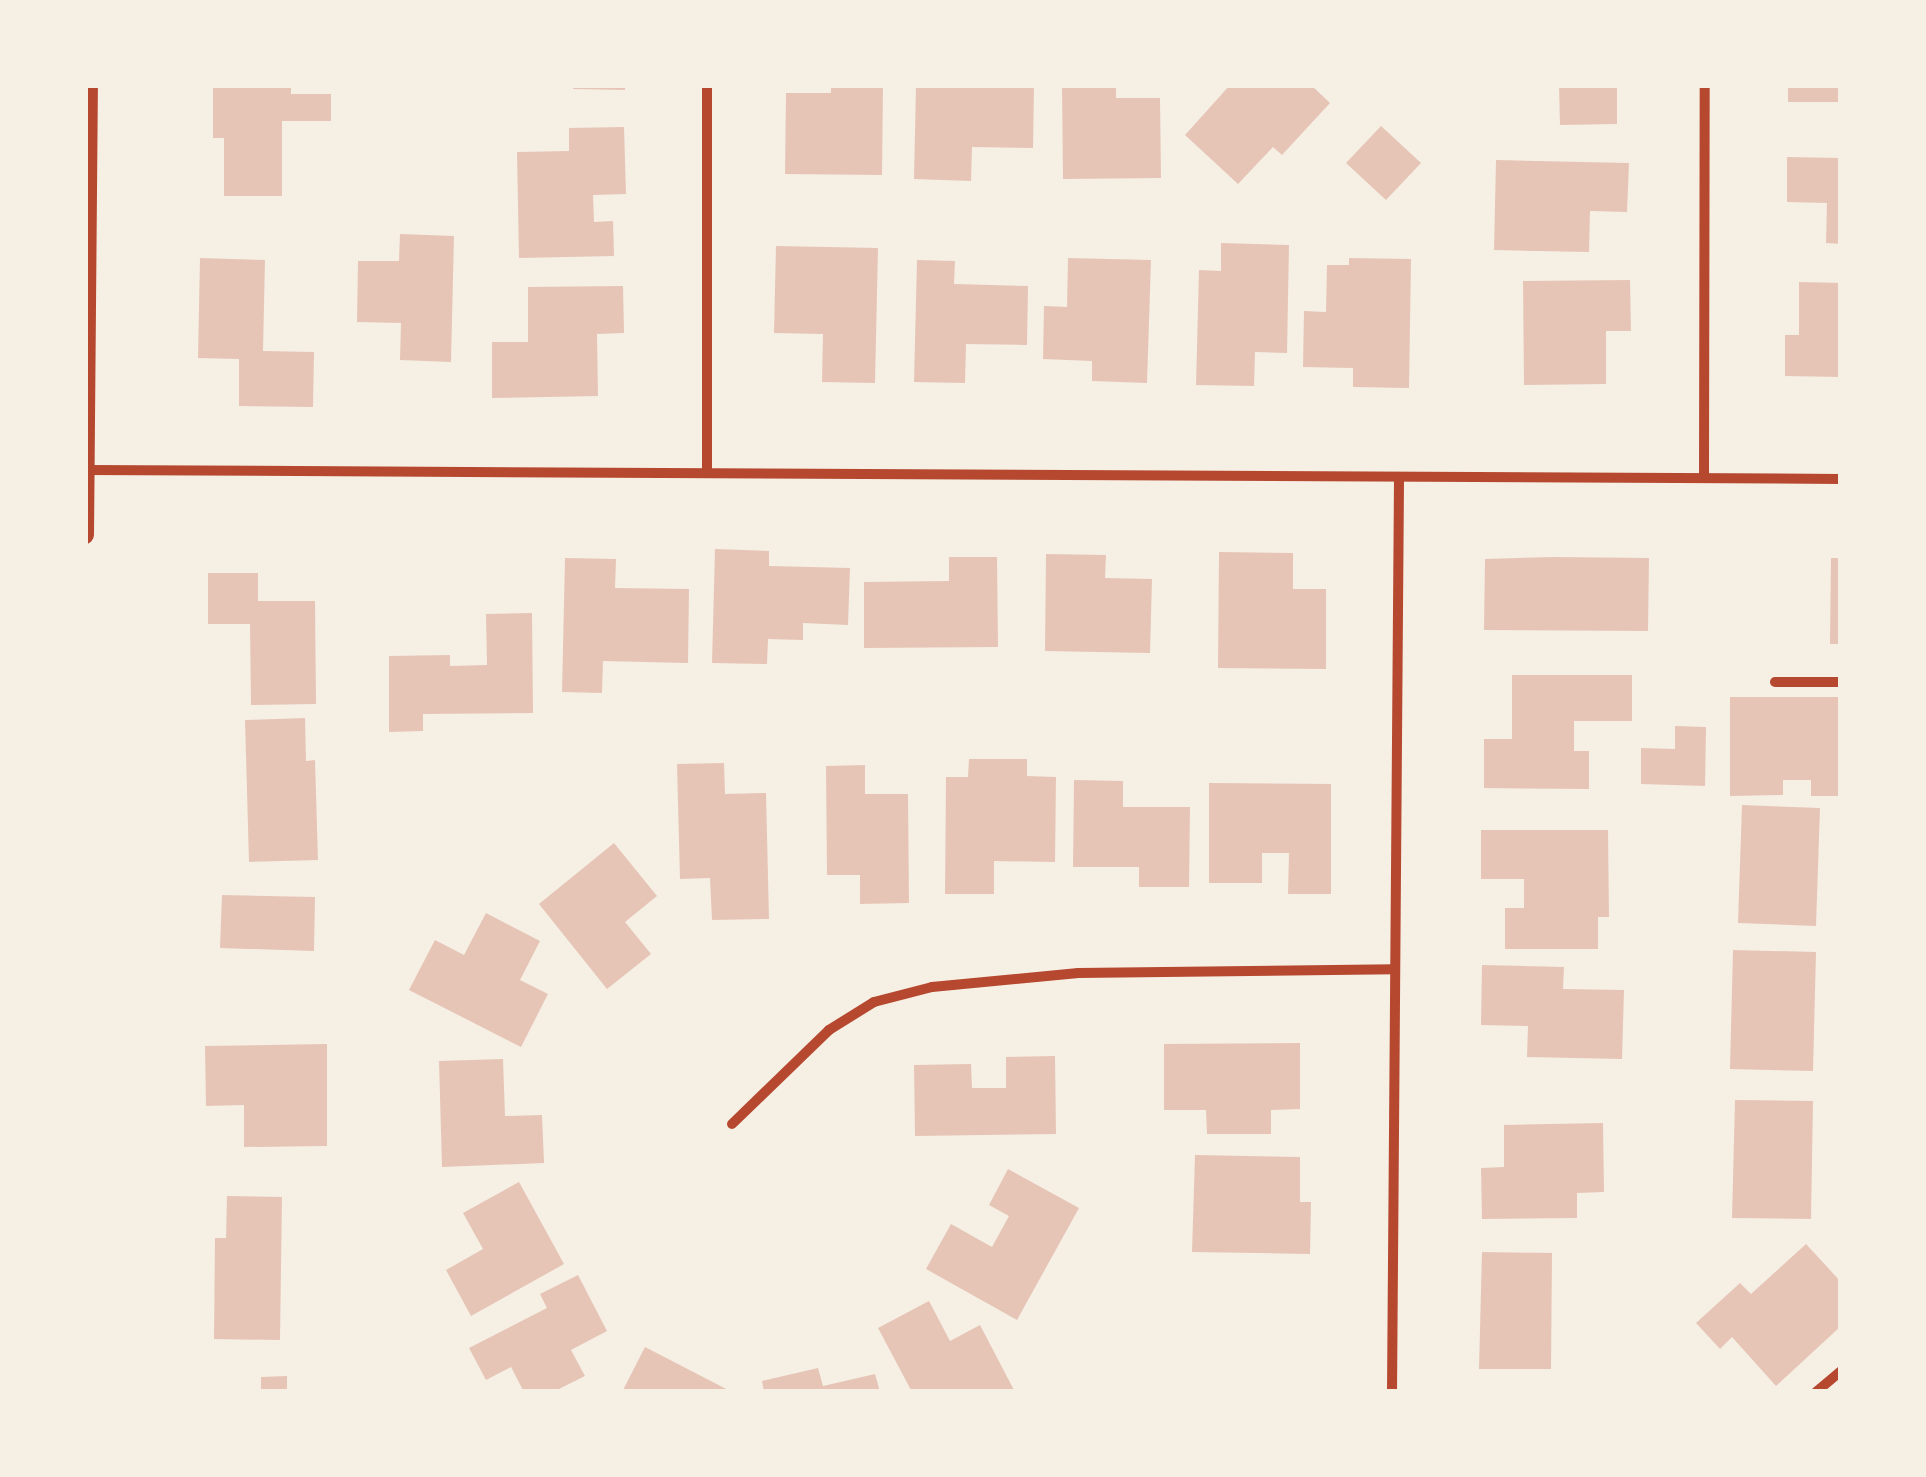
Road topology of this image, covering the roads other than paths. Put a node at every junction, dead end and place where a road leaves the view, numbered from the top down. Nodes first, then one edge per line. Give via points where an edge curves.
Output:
1 (89, 85) edge
2 (708, 85) edge
3 (1705, 85) edge
4 (85, 470) edge
5 (708, 473) junction
6 (1399, 477) junction
7 (1704, 478) junction
8 (1841, 479) edge
9 (85, 534) edge
10 (1775, 682) dead end
11 (1841, 682) edge
12 (1396, 969) junction
13 (732, 1124) dead end
14 (1841, 1371) edge
15 (1392, 1392) edge
16 (1816, 1392) edge

1 - 4 street
2 - 5 street
3 - 7 street
4 - 5 street
4 - 9 street
5 - 6 street
6 - 7 street
6 - 12 street
7 - 8 street
10 - 11 street
12 - 13 street via 1078,972 932,987 874,1002 830,1030
12 - 15 street
14 - 16 street

